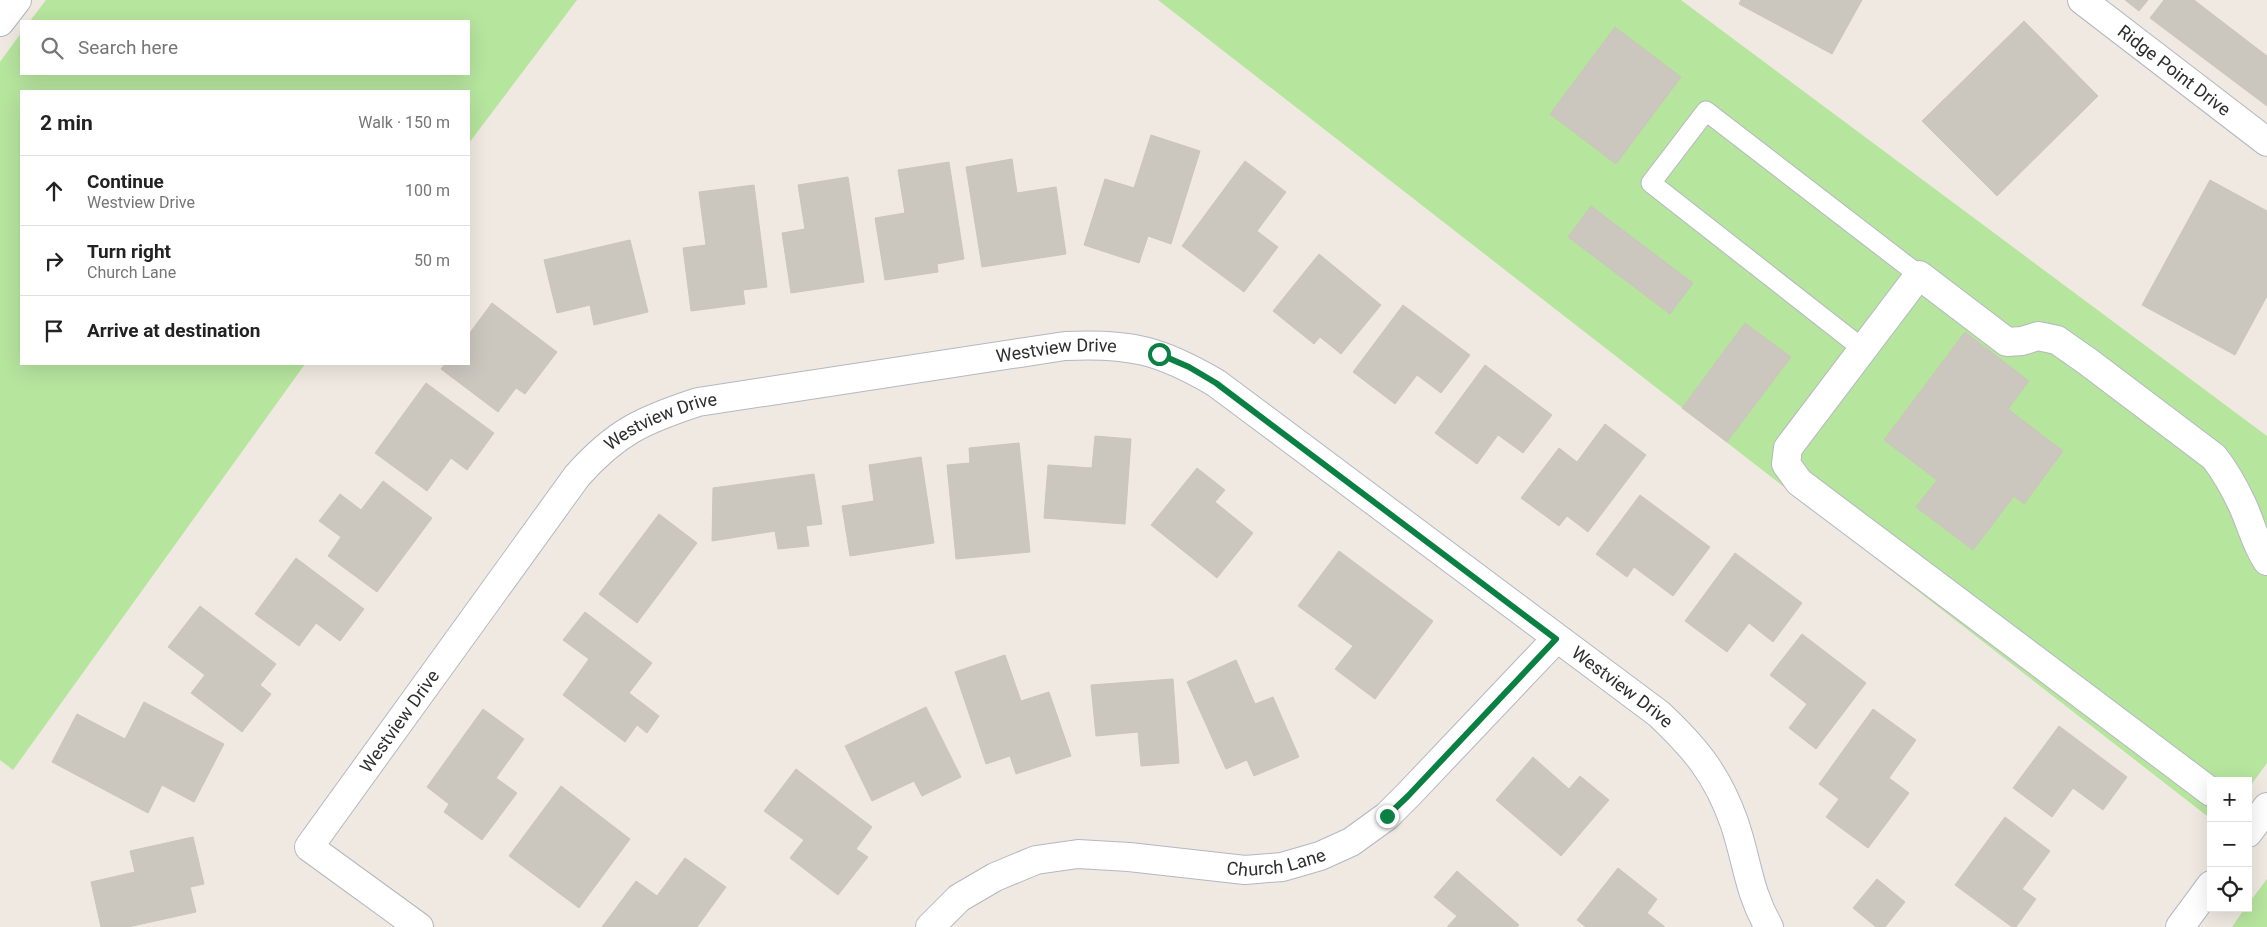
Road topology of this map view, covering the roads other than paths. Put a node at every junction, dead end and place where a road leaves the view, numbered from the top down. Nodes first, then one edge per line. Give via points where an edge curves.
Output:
1 (2082, 0) edge
2 (2267, 142) edge
3 (1919, 275) junction
4 (1863, 349) junction
5 (2267, 561) edge
6 (1556, 639) junction
7 (2207, 789) edge
8 (2207, 890) edge
9 (419, 927) edge
10 (930, 927) edge
11 (1768, 927) edge
12 (2180, 927) edge

1 - 2 street, Ridge Point Drive
3 - 4 street
3 - 4 lane via 1706,111 1650,183
3 - 5 street via 2007,342 2038,336 2057,340 2214,457 2226,472
4 - 7 street via 1788,448 1786,464 1799,482
6 - 9 street, Westview Drive via 1216,383 1159,354 1104,344 1066,346 698,402 627,430 594,456 309,847
6 - 10 street, Church Lane via 1408,796 1351,842 1320,856 1282,866 1245,870 1086,854 1036,860 959,898
6 - 11 street, Westview Drive via 1659,714 1688,742 1713,774 1734,823 1751,890
8 - 12 street

